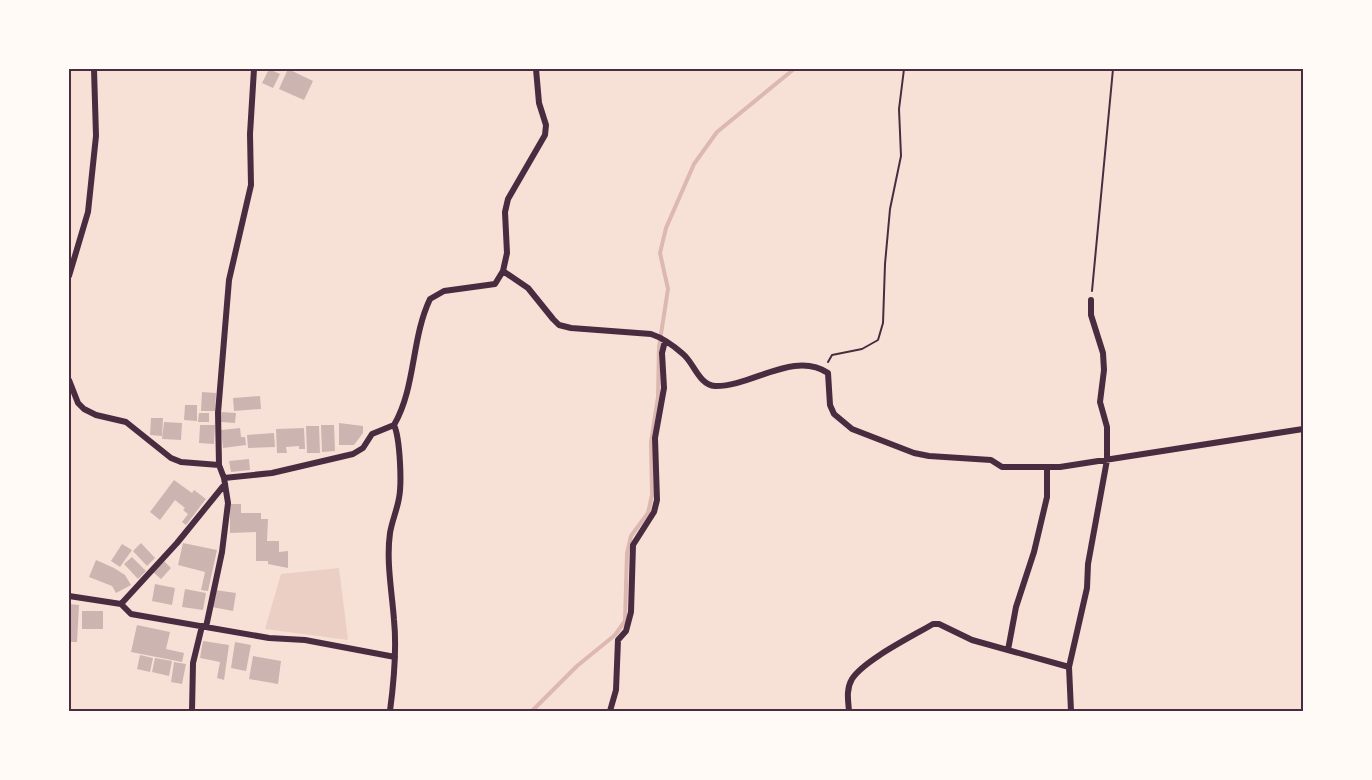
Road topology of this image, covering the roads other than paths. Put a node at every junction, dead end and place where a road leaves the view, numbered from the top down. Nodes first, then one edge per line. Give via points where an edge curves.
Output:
1 (94, 69) edge
2 (536, 69) edge
3 (253, 71) edge
4 (502, 271) junction
5 (69, 276) edge
6 (1091, 300) road end
7 (662, 339) junction
8 (69, 380) edge
9 (394, 425) junction
10 (1303, 429) edge
11 (1107, 460) junction
12 (219, 465) junction
13 (1047, 467) junction
14 (225, 481) junction
15 (69, 596) edge
16 (120, 604) junction
17 (204, 626) junction
18 (1008, 650) junction
19 (395, 657) junction
20 (1069, 666) junction
21 (192, 711) edge
22 (390, 711) edge
23 (610, 711) edge
24 (849, 711) edge
25 (1071, 711) edge

1 - 5 street via 96,136 88,212
2 - 4 street via 545,135 508,199 507,253
3 - 12 street via 251,185 229,280 218,413
4 - 7 street via 528,288 559,325 651,334
4 - 9 street via 495,284 444,291 430,299 417,337 406,399
6 - 11 street via 1090,315 1103,353 1100,402 1107,427
7 - 13 street via 685,355 711,386 790,367 820,367 828,373 834,414 852,429 929,456 991,460 1002,467
7 - 23 street via 664,388 655,438 657,500 633,545 632,612 626,631 618,640 616,690
8 - 12 street via 84,409 126,422 171,458
9 - 14 street via 372,434 363,448 353,454
9 - 19 street via 399,443 399,496 389,549
10 - 11 street
11 - 13 street
11 - 20 street via 1087,588
12 - 14 street
13 - 18 street via 1047,497
14 - 16 street via 177,543
14 - 17 street via 228,503 222,552
15 - 16 street
16 - 17 street via 131,614
17 - 19 street
17 - 21 street via 193,663
18 - 20 street
18 - 24 street via 933,624 865,667 853,679 848,689
19 - 22 street
20 - 25 street

